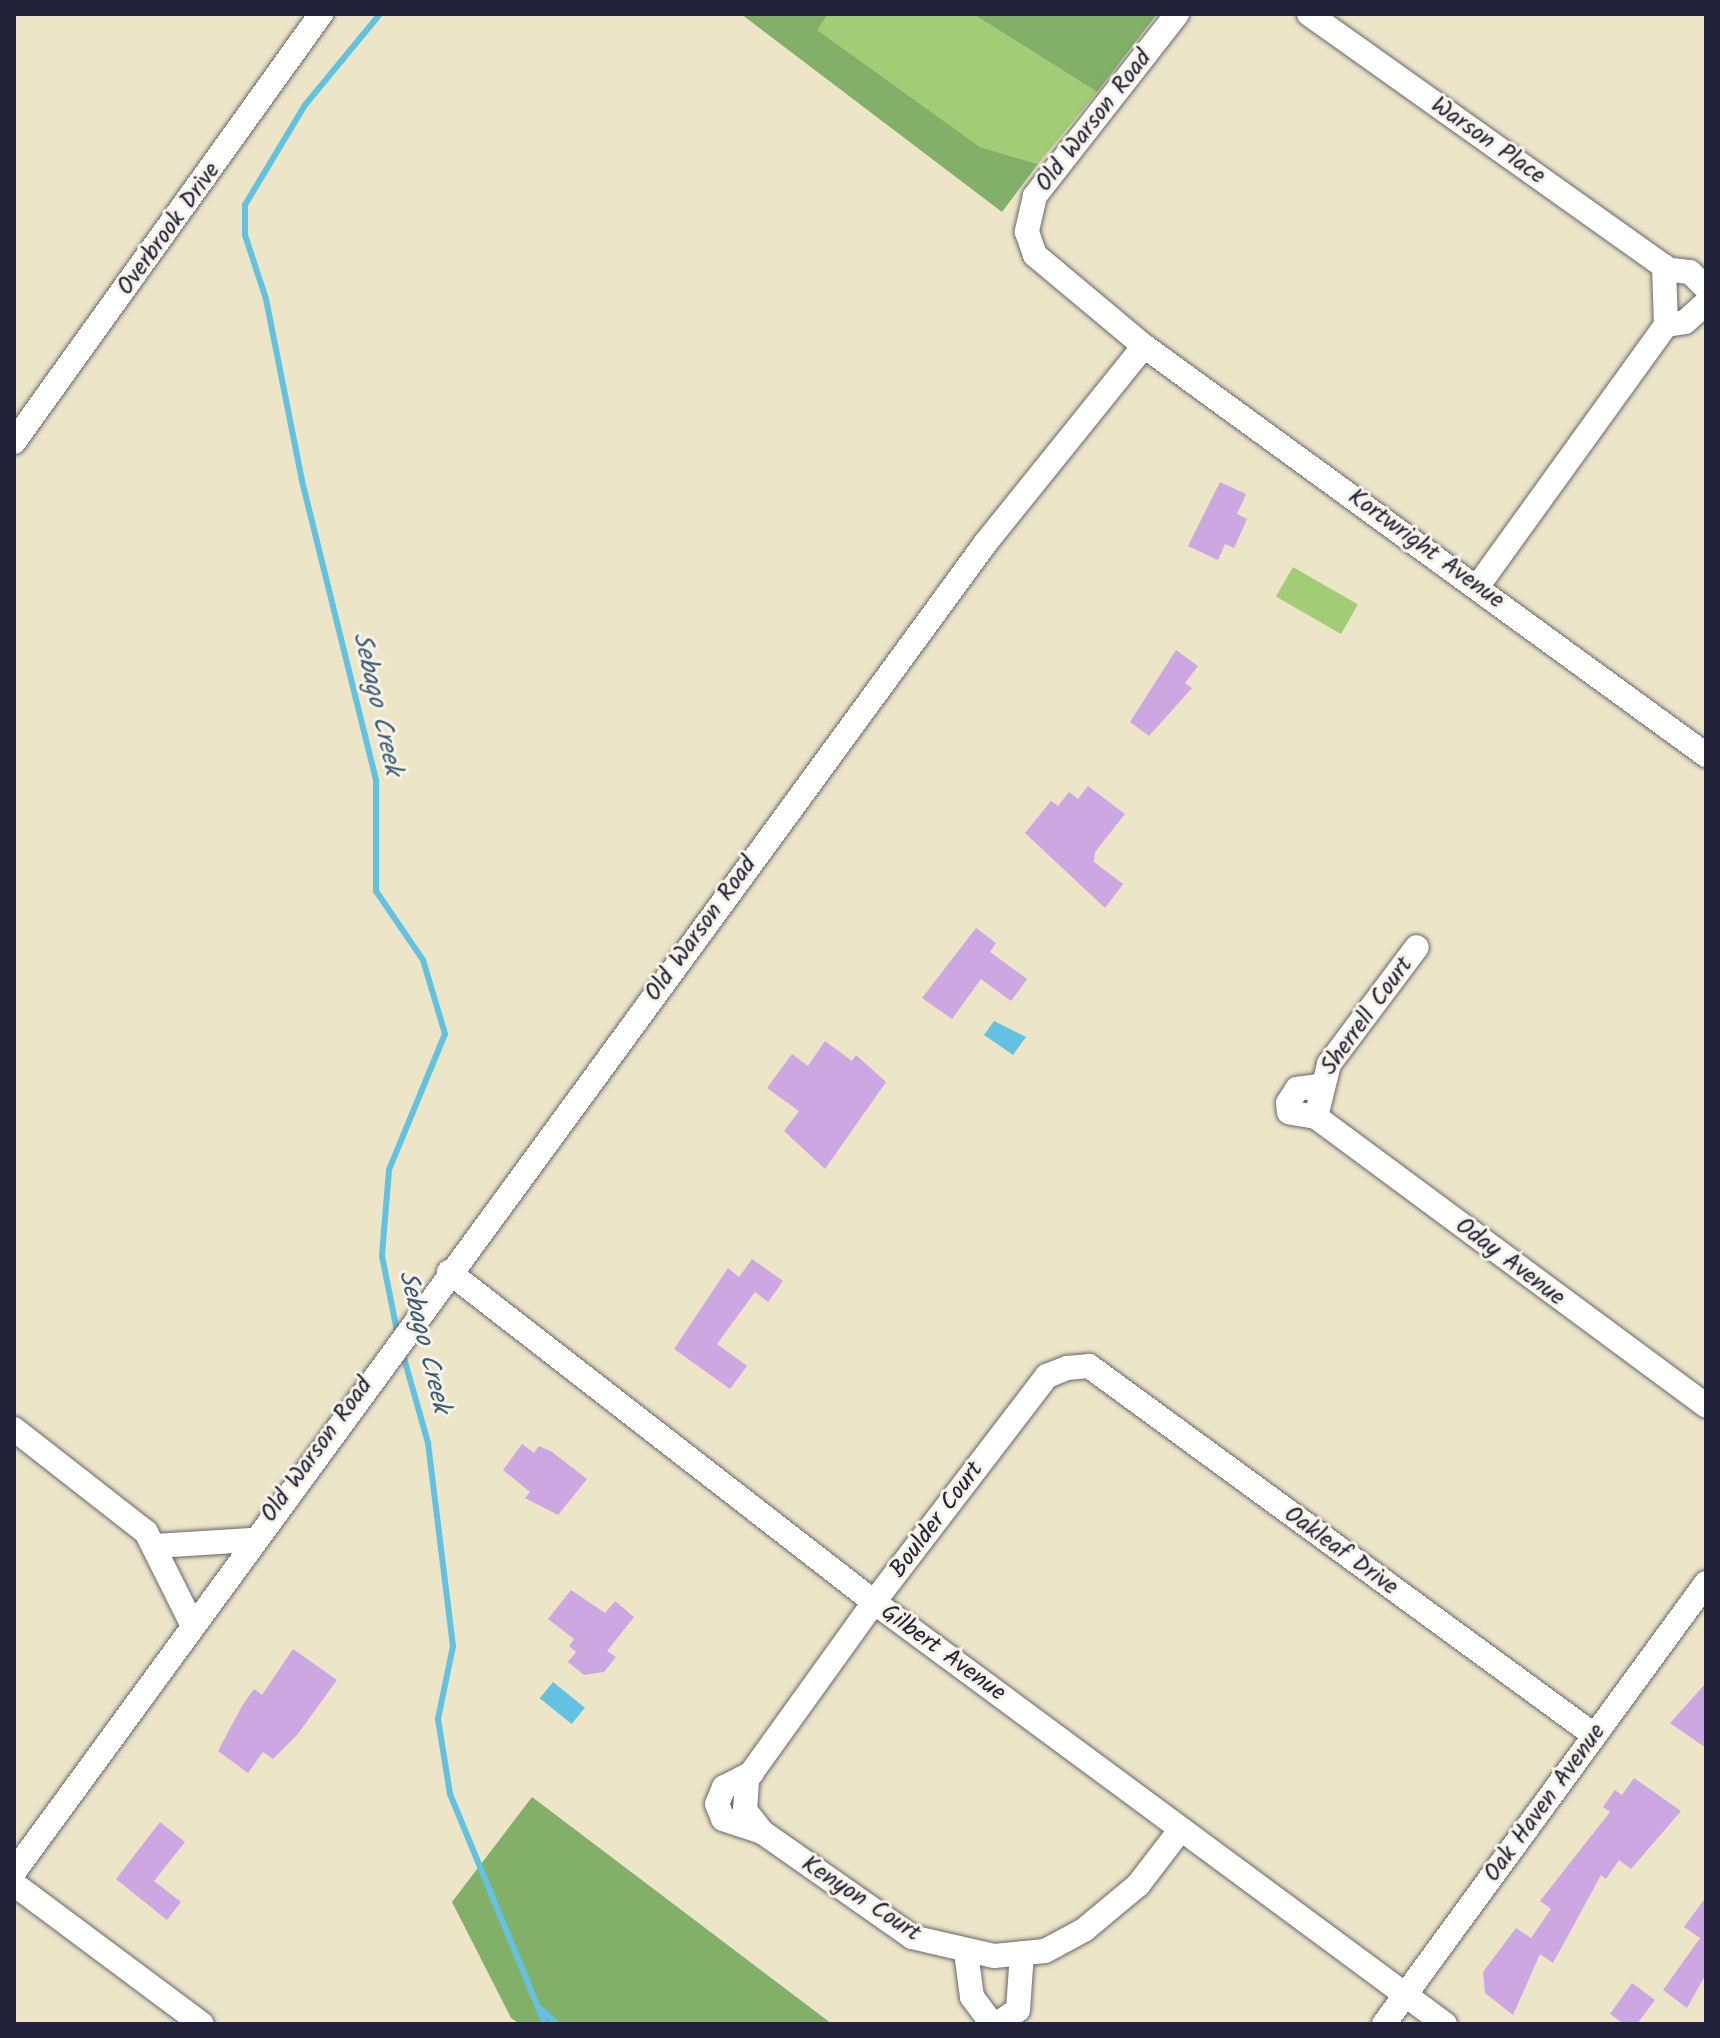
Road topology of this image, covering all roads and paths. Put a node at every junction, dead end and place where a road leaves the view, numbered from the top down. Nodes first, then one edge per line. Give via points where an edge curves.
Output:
1 (321, 14) edge
2 (1177, 14) edge
3 (1309, 14) edge
4 (1664, 269) junction
5 (1706, 288) edge
6 (1706, 303) edge
7 (1666, 325) junction
8 (1144, 346) junction
9 (14, 442) edge
10 (1478, 586) junction
11 (1706, 755) edge
12 (1417, 947) dead end
13 (1316, 1117) joint
14 (449, 1272) junction
15 (1089, 1366) joint
16 (1706, 1406) edge
17 (14, 1429) edge
18 (251, 1540) junction
19 (155, 1546) junction
20 (1706, 1583) edge
21 (874, 1602) junction
22 (191, 1622) junction
23 (1594, 1735) junction
24 (750, 1776) joint
25 (1181, 1829) junction
26 (14, 1872) edge
27 (14, 1884) edge
28 (966, 1952) junction
29 (1022, 1953) junction
30 (1406, 1995) junction
31 (202, 2024) edge
32 (995, 2024) edge
33 (1384, 2024) edge
34 (1445, 2024) edge

1 - 9 street, Overbrook Drive
2 - 8 street, Old Warson Road via 1028,213 1035,255
3 - 4 street, Warson Place
4 - 5 street, Warson Place via 1690,272
4 - 7 street
6 - 7 street via 1685,322
7 - 10 street
8 - 10 street, Kortwright Avenue
8 - 14 street, Old Warson Road via 984,545
10 - 11 street, Kortwright Avenue
12 - 13 street, Sherrell Court via 1319,1086
13 - 16 street, Oday Avenue
14 - 18 street, Old Warson Road
14 - 21 street, Gilbert Avenue
15 - 21 street, Boulder Court via 1047,1376
15 - 23 street, Oakleaf Drive
17 - 19 street
18 - 19 street
18 - 22 street, Old Warson Road
19 - 22 street
20 - 23 street, Oak Haven Avenue
21 - 24 street, Boulder Court
21 - 25 street, Gilbert Avenue
22 - 26 street, Old Warson Road
23 - 30 street, Oak Haven Avenue
24 - 28 street, Kenyon Court via 724,1787 717,1804 723,1819 762,1832 912,1937
25 - 29 street, Kenyon Court via 1112,1910 1045,1951
25 - 30 street, Gilbert Avenue
27 - 31 street
28 - 29 street, Kenyon Court
28 - 32 street via 972,1997
29 - 32 street via 1021,2000
30 - 33 street, Oak Haven Avenue
30 - 34 street, Gilbert Avenue

